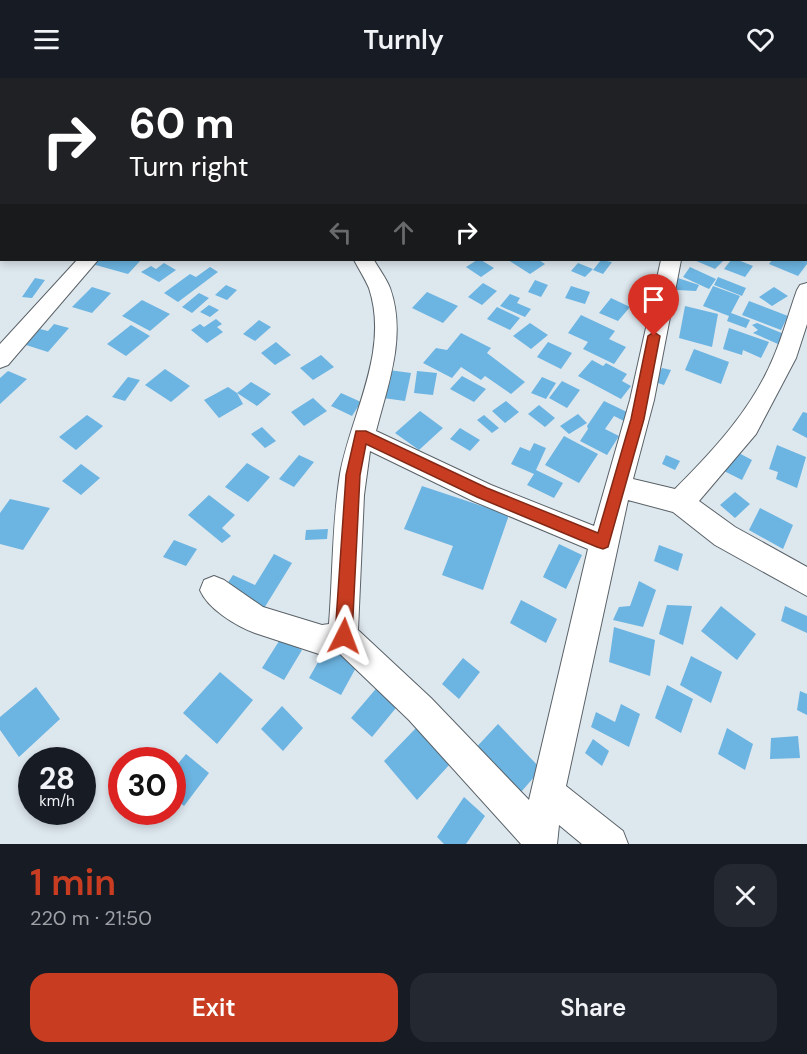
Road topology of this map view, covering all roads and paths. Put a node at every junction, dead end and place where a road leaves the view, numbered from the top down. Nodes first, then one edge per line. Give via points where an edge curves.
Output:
1 (87, 261) edge
2 (365, 261) edge
3 (670, 261) edge
4 (807, 290) edge
5 (0, 360) edge
6 (361, 435) junction
7 (619, 487) junction
8 (680, 502) junction
9 (603, 542) junction
10 (807, 582) edge
11 (214, 590) dead end
12 (344, 636) junction
13 (548, 793) junction
14 (540, 841) edge
15 (610, 844) edge

1 - 5 street
2 - 6 street via 376,277 386,306 387,344 380,380
3 - 7 street via 642,400
4 - 8 street via 785,358 747,427
6 - 9 street via 482,493
6 - 12 street via 353,475
7 - 8 street
7 - 9 street
8 - 10 street via 725,536
9 - 13 street
11 - 12 street via 255,619 322,640
12 - 14 street via 432,719
13 - 14 street
13 - 15 street

